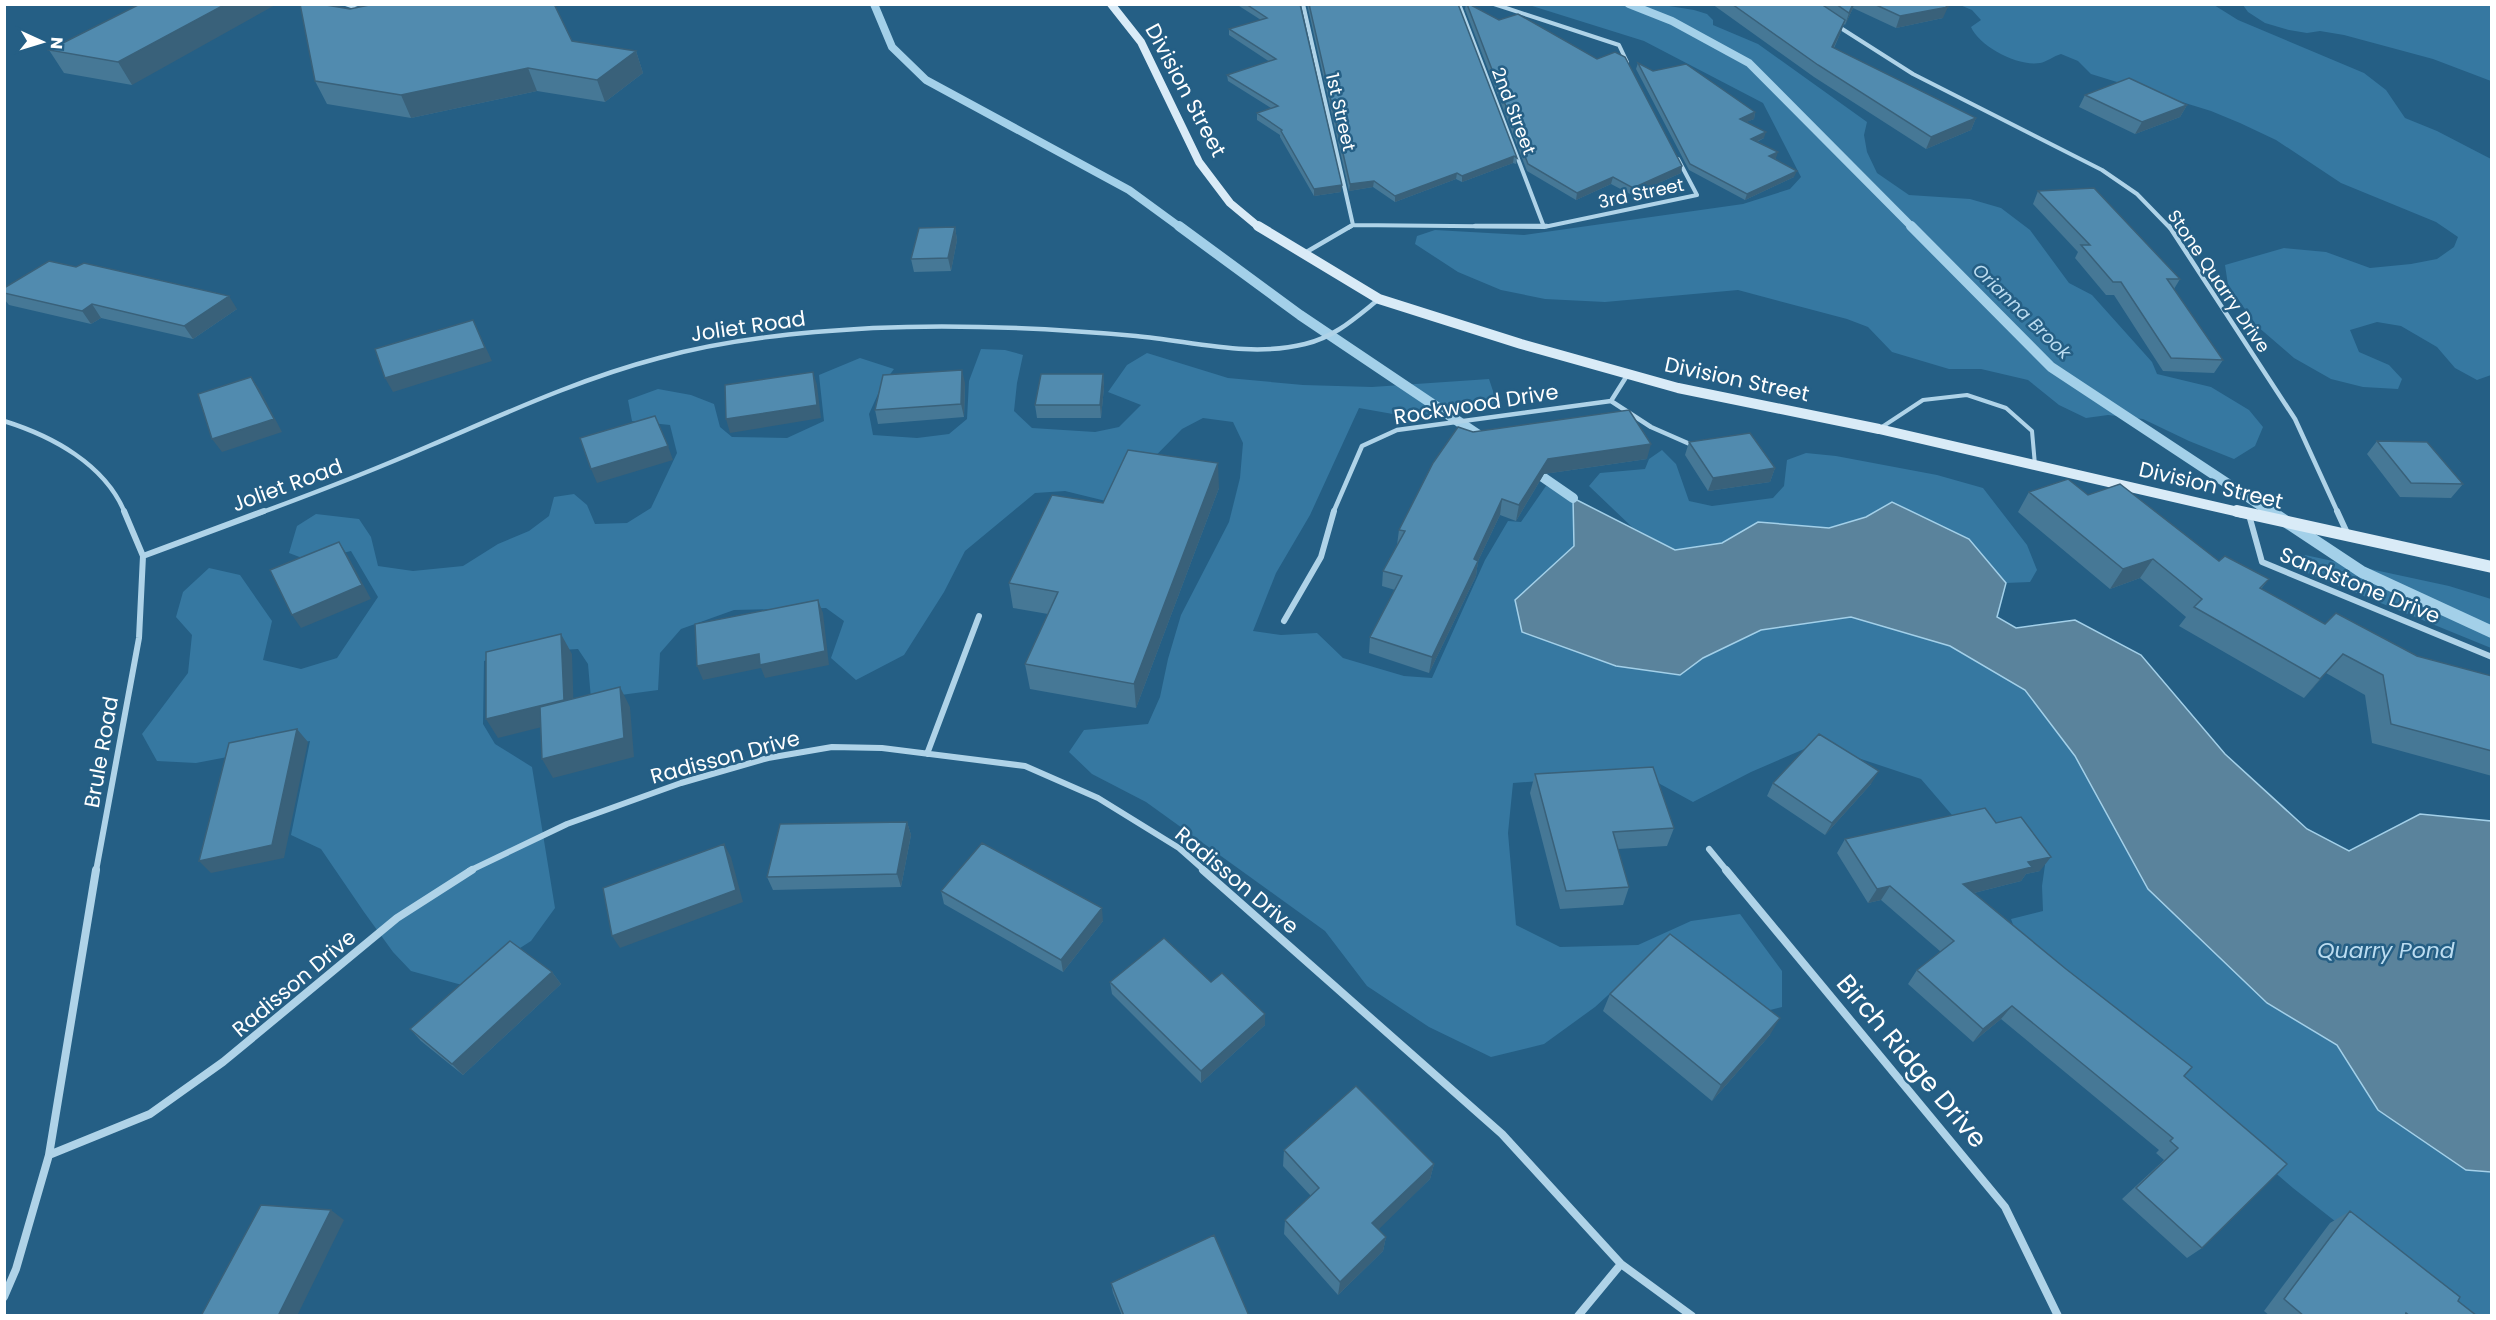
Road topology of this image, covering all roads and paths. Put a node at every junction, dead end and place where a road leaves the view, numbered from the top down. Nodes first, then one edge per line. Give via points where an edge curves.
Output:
1 (344, 4) edge
2 (1111, 4) edge
3 (1304, 4) edge
4 (1460, 4) edge
5 (1494, 4) edge
6 (367, 12) edge
7 (1834, 23) edge
8 (1629, 65) edge
9 (1676, 155) edge
10 (1353, 225) junction
11 (1544, 227) junction
12 (1302, 255) junction
13 (1379, 299) junction
14 (1628, 374) junction
15 (1611, 401) junction
16 (4, 421) edge
17 (1879, 429) junction
18 (1692, 445) edge
19 (2035, 465) junction
20 (2248, 514) junction
21 (2349, 536) junction
22 (143, 556) junction
23 (2492, 567) edge
24 (979, 616) dead end
25 (1284, 621) dead end
26 (2492, 657) edge
27 (927, 754) junction
28 (1709, 849) dead end
29 (49, 1155) junction
30 (1621, 1264) junction
31 (4, 1297) edge
32 (1578, 1316) edge
33 (1692, 1316) edge
34 (2058, 1316) edge

1 - 6 lane
2 - 12 street, Division Street via 1153,64 1199,162 1230,203
3 - 10 street, 1st Street
4 - 11 street, 2nd Street
5 - 8 street via 1618,45
7 - 21 street, Stone Quarry Drive via 1913,74 2102,170 2137,194 2168,225 2295,419
9 - 11 street, 3rd Street via 1697,195
10 - 11 street
10 - 12 street
12 - 13 street, Division Street
13 - 14 street, Division Street
13 - 22 street, Joliet Road via 1328,337 1293,346 1249,350 1142,336 1020,327 903,327 771,337 703,348 600,376 371,471
14 - 15 street
14 - 17 street, Division Street
15 - 18 street via 1651,427
15 - 25 street, Rockwood Drive via 1397,430 1362,446 1337,500 1321,557
16 - 22 street, Brule Road via 30,429 83,459 117,494
17 - 19 street, Division Street
17 - 19 lane via 1923,400 1967,394 2006,408 2032,431
19 - 20 street, Division Street
20 - 21 street, Division Street
20 - 26 street, Sandstone Drive via 2262,562
21 - 23 street, Division Street
22 - 29 street, Brule Road via 139,638
24 - 27 street
27 - 29 street, Radisson Drive via 832,747 768,758 681,783 557,829 474,868 397,918 223,1062 150,1114
27 - 30 street, Radisson Drive via 1025,766 1098,798 1179,848 1502,1134
28 - 34 street, Birch Ridge Drive via 2005,1207
29 - 31 street
30 - 32 street
30 - 33 street, Radisson Drive

